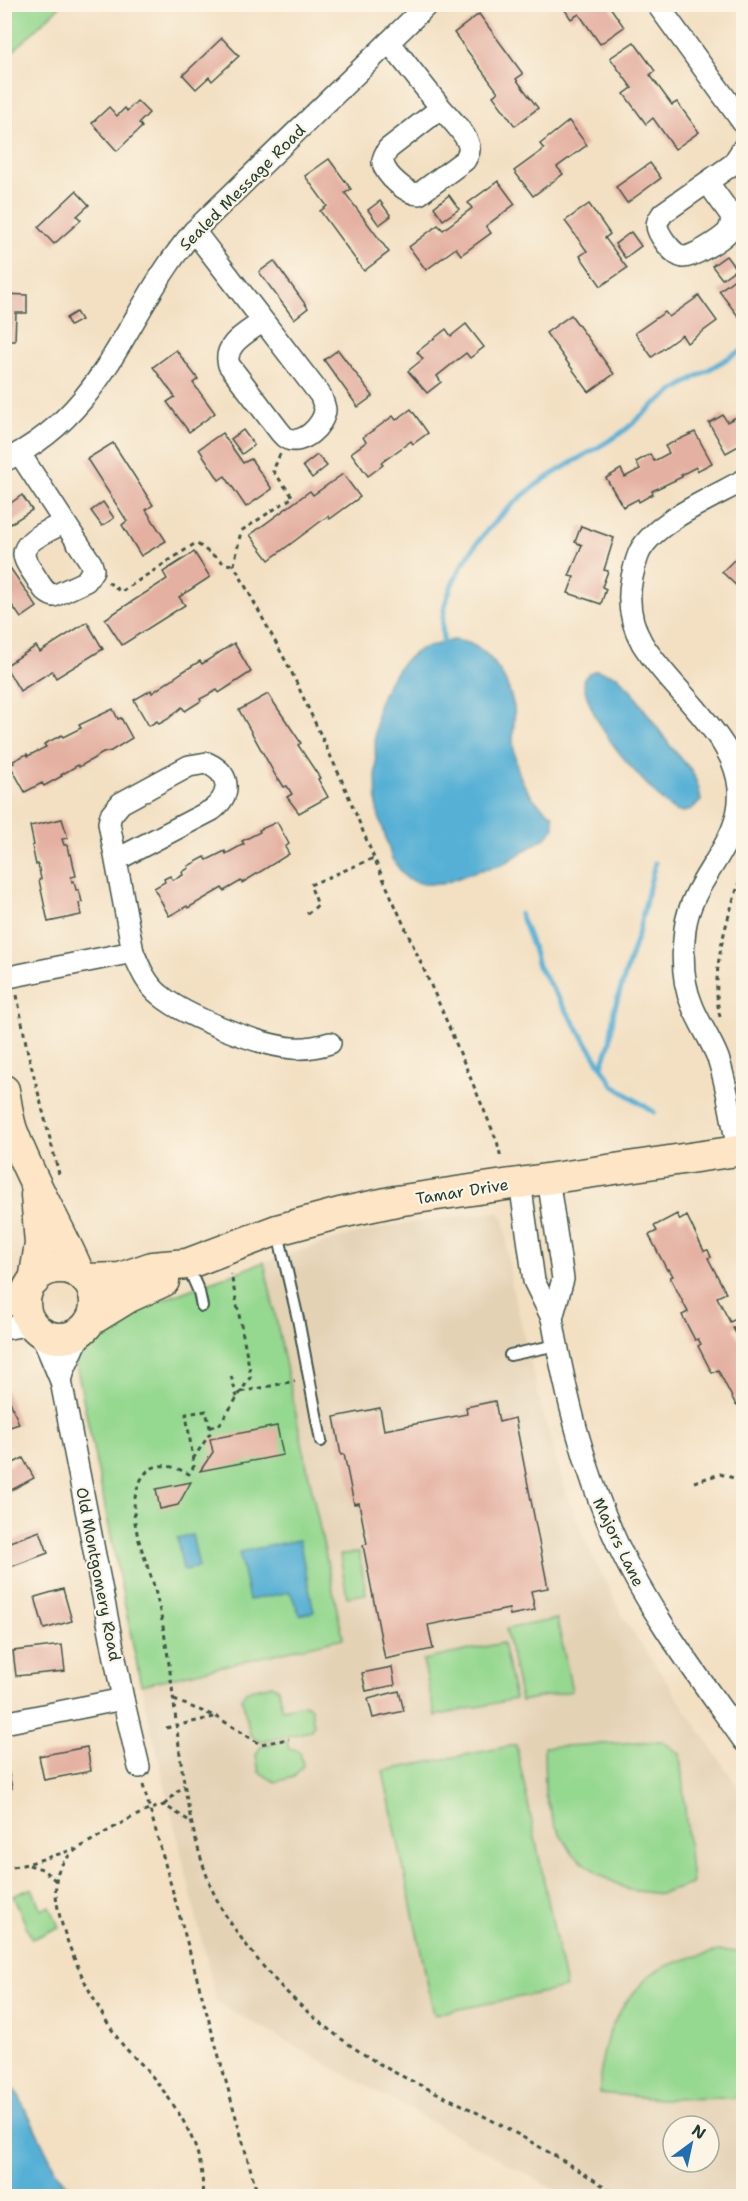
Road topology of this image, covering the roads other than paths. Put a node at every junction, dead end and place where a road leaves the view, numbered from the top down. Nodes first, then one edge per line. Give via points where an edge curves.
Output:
1 (428, 4) edge
2 (657, 4) edge
3 (389, 42) junction
4 (441, 108) dead end
5 (744, 123) edge
6 (744, 147) edge
7 (708, 183) dead end
8 (194, 231) junction
9 (263, 321) junction
10 (12, 458) edge
11 (744, 480) edge
12 (63, 523) junction
13 (116, 860) junction
14 (133, 952) junction
15 (10, 977) edge
16 (330, 1043) dead end
17 (4, 1090) edge
18 (741, 1151) edge
19 (48, 1180) junction
20 (534, 1180) junction
21 (277, 1230) junction
22 (187, 1264) junction
23 (82, 1276) junction
24 (22, 1292) edge
25 (202, 1306) dead end
26 (552, 1318) junction
27 (86, 1326) junction
28 (26, 1328) edge
29 (557, 1345) junction
30 (510, 1355) dead end
31 (62, 1382) junction
32 (321, 1441) dead end
33 (123, 1699) junction
34 (4, 1724) edge
35 (744, 1741) edge
36 (139, 1767) road end

1 - 3 street, Sealed Message Road
2 - 5 street
3 - 4 street
3 - 8 street, Sealed Message Road
6 - 7 street via 732,164
8 - 9 street
8 - 10 street, Sealed Message Road via 160,277 93,388 42,441
9 - 9 street via 231,346 227,359 286,438 302,439 316,429 325,409 321,396
10 - 12 street
11 - 18 street via 667,523 652,536 640,551 629,590 629,609 644,645 716,733 736,770 739,809 724,850 693,903 685,927 683,955 691,1004 717,1057
12 - 12 street via 93,570 86,581 54,596 43,589 25,559 26,546
13 - 13 street via 109,823 115,808 189,766 207,763 220,771 226,785 219,805
13 - 14 street
14 - 15 street
14 - 16 street via 159,995 199,1018 272,1045 313,1048
17 - 19 street via 12,1133
18 - 20 street, Tamar Drive
19 - 23 street via 64,1238
19 - 24 street via 40,1244
20 - 21 street, Tamar Drive via 396,1201
20 - 26 street, Majors Lane via 534,1281
20 - 26 street, Majors Lane via 563,1279
21 - 22 street, Tamar Drive
21 - 32 lane
22 - 23 street, Tamar Drive via 152,1267 120,1278
22 - 25 lane
22 - 27 street, Tamar Drive
23 - 24 street via 62,1268 52,1270
23 - 27 street via 95,1298 95,1310
24 - 28 street via 26,1300
26 - 29 street, Majors Lane
27 - 28 street via 72,1336 60,1338
27 - 31 street, Old Montgomery Road
28 - 31 street, Old Montgomery Road
29 - 30 lane
29 - 35 street, Majors Lane via 584,1463 618,1547 662,1624
31 - 33 street, Old Montgomery Road
33 - 34 street
33 - 36 street, Old Montgomery Road

